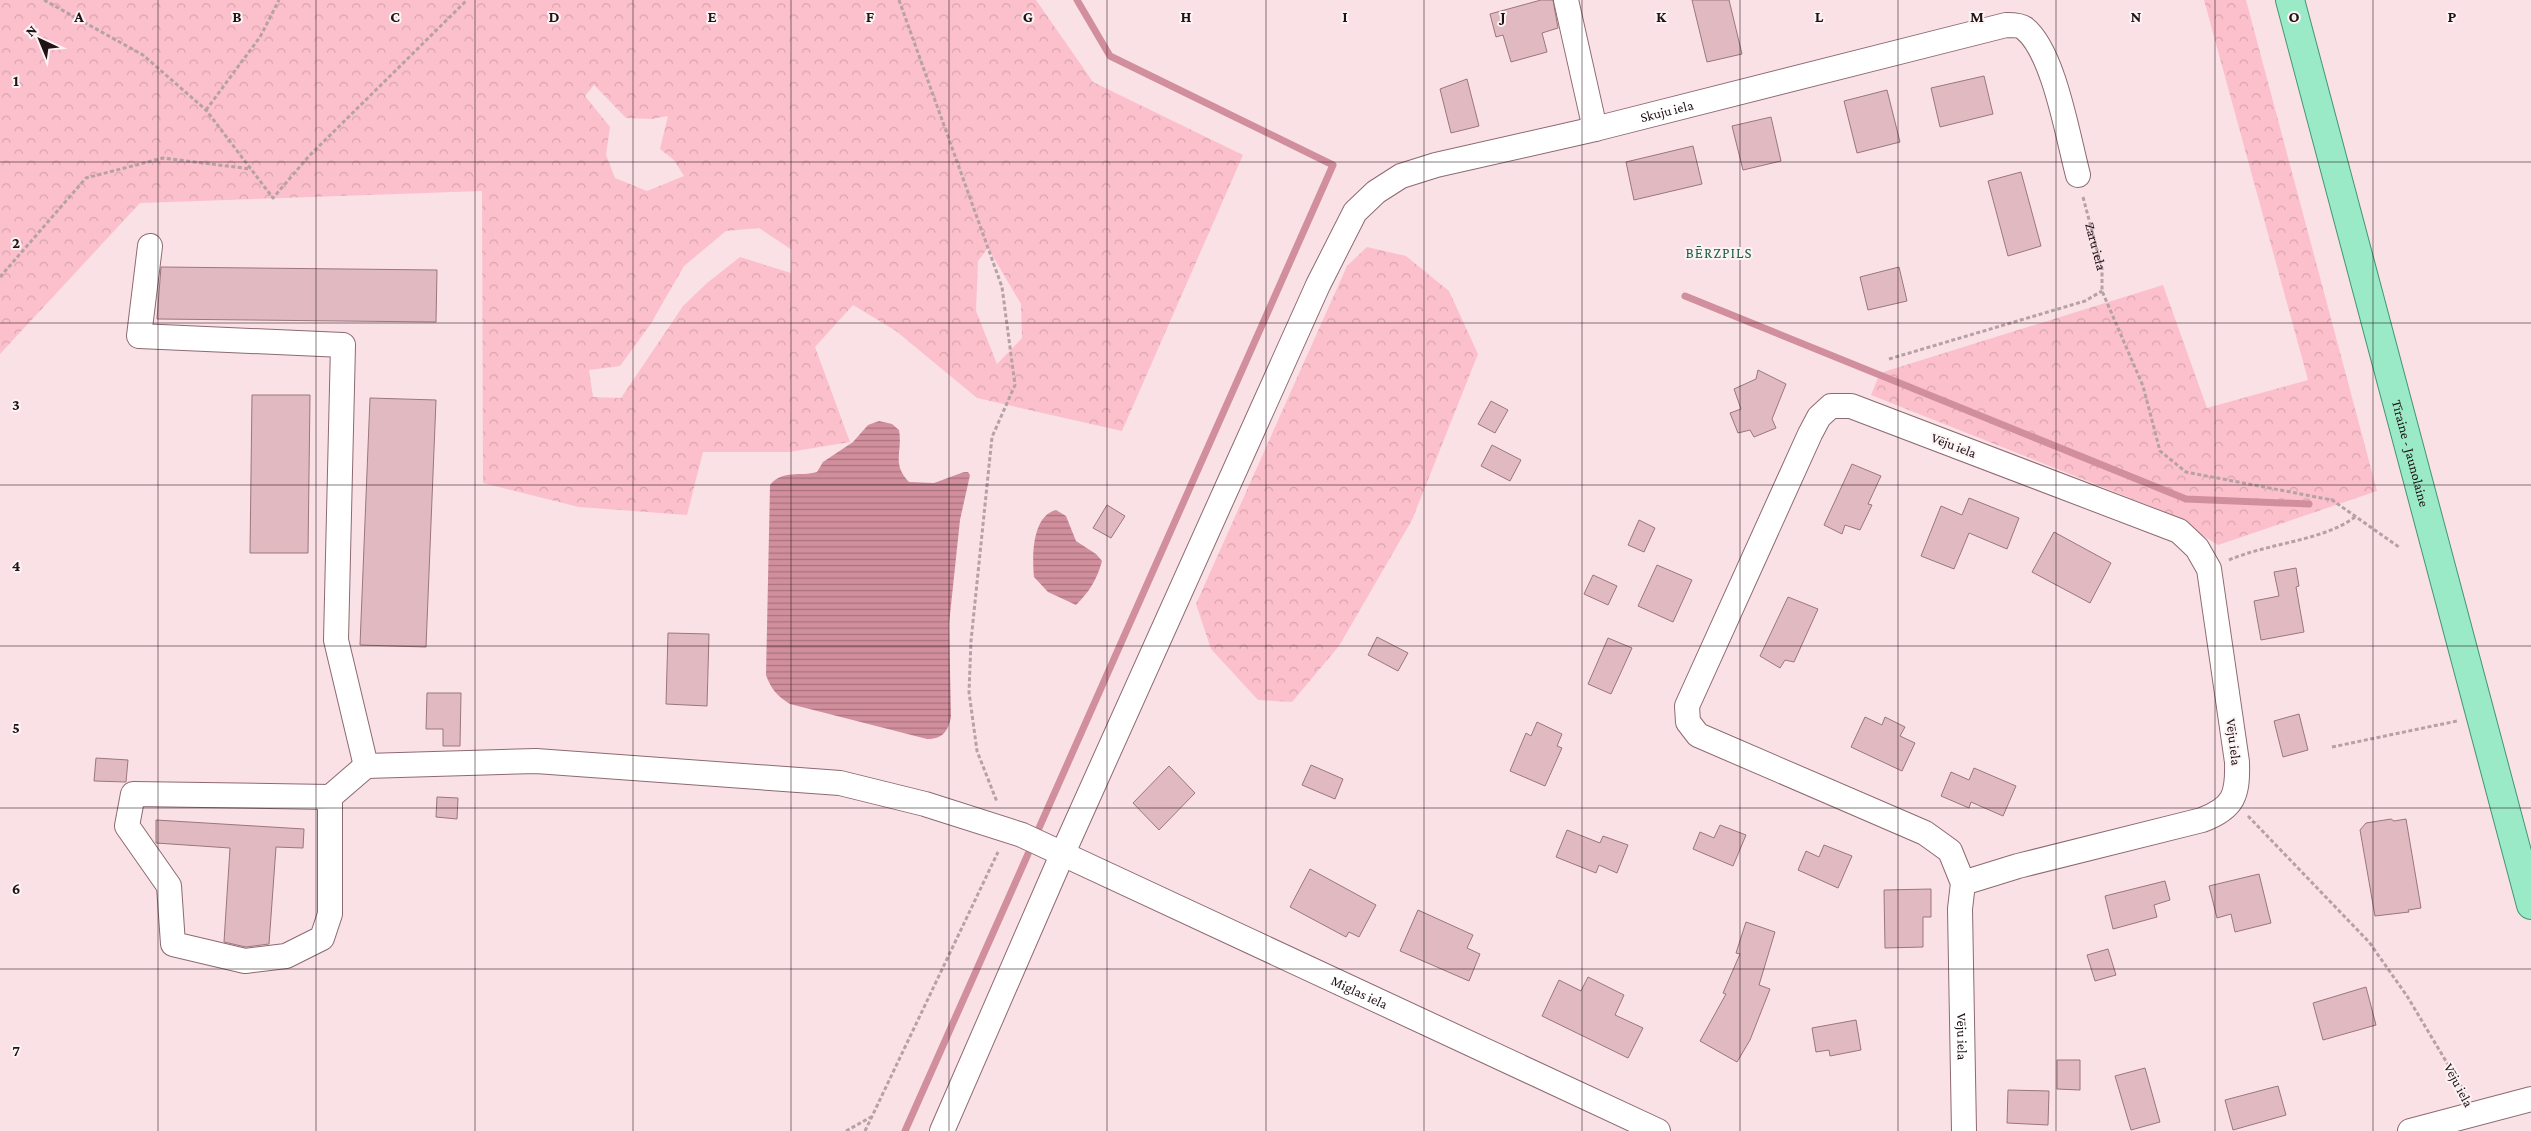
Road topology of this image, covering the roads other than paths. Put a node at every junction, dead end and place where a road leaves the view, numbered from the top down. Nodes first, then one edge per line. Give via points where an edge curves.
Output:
1 (1566, 0) edge
2 (2290, 0) edge
3 (1595, 129) junction
4 (2078, 175) road end
5 (150, 246) dead end
6 (366, 766) junction
7 (330, 797) junction
8 (1062, 855) junction
9 (1962, 883) junction
10 (2531, 905) edge
11 (2531, 1098) edge
12 (1646, 1129) edge
13 (942, 1131) edge
14 (1964, 1131) edge
15 (2410, 1131) edge

1 - 3 street
2 - 10 main road, Tīraine - Jaunolaine
3 - 4 street, Skuju iela via 2006,25 2023,27 2038,42 2055,86
3 - 8 street, Skuju iela via 1401,176 1376,192 1355,212 1318,285
5 - 6 street via 139,336 343,345 336,640
6 - 7 street
6 - 8 street, Miglas iela via 536,761 840,783 925,804 1022,835
7 - 7 street via 133,794 127,826 169,886 172,944 245,961 286,956 322,938 330,914
8 - 12 street, Miglas iela
8 - 13 street, Skuju iela
9 - 9 street, Vēju iela via 1950,851 1925,833 1698,735 1688,722 1687,706 1819,417 1831,406 1851,406 2180,531 2197,548 2209,569 2237,762 2238,784 2232,803 2219,814 2202,820
9 - 14 street, Vēju iela
11 - 15 street

